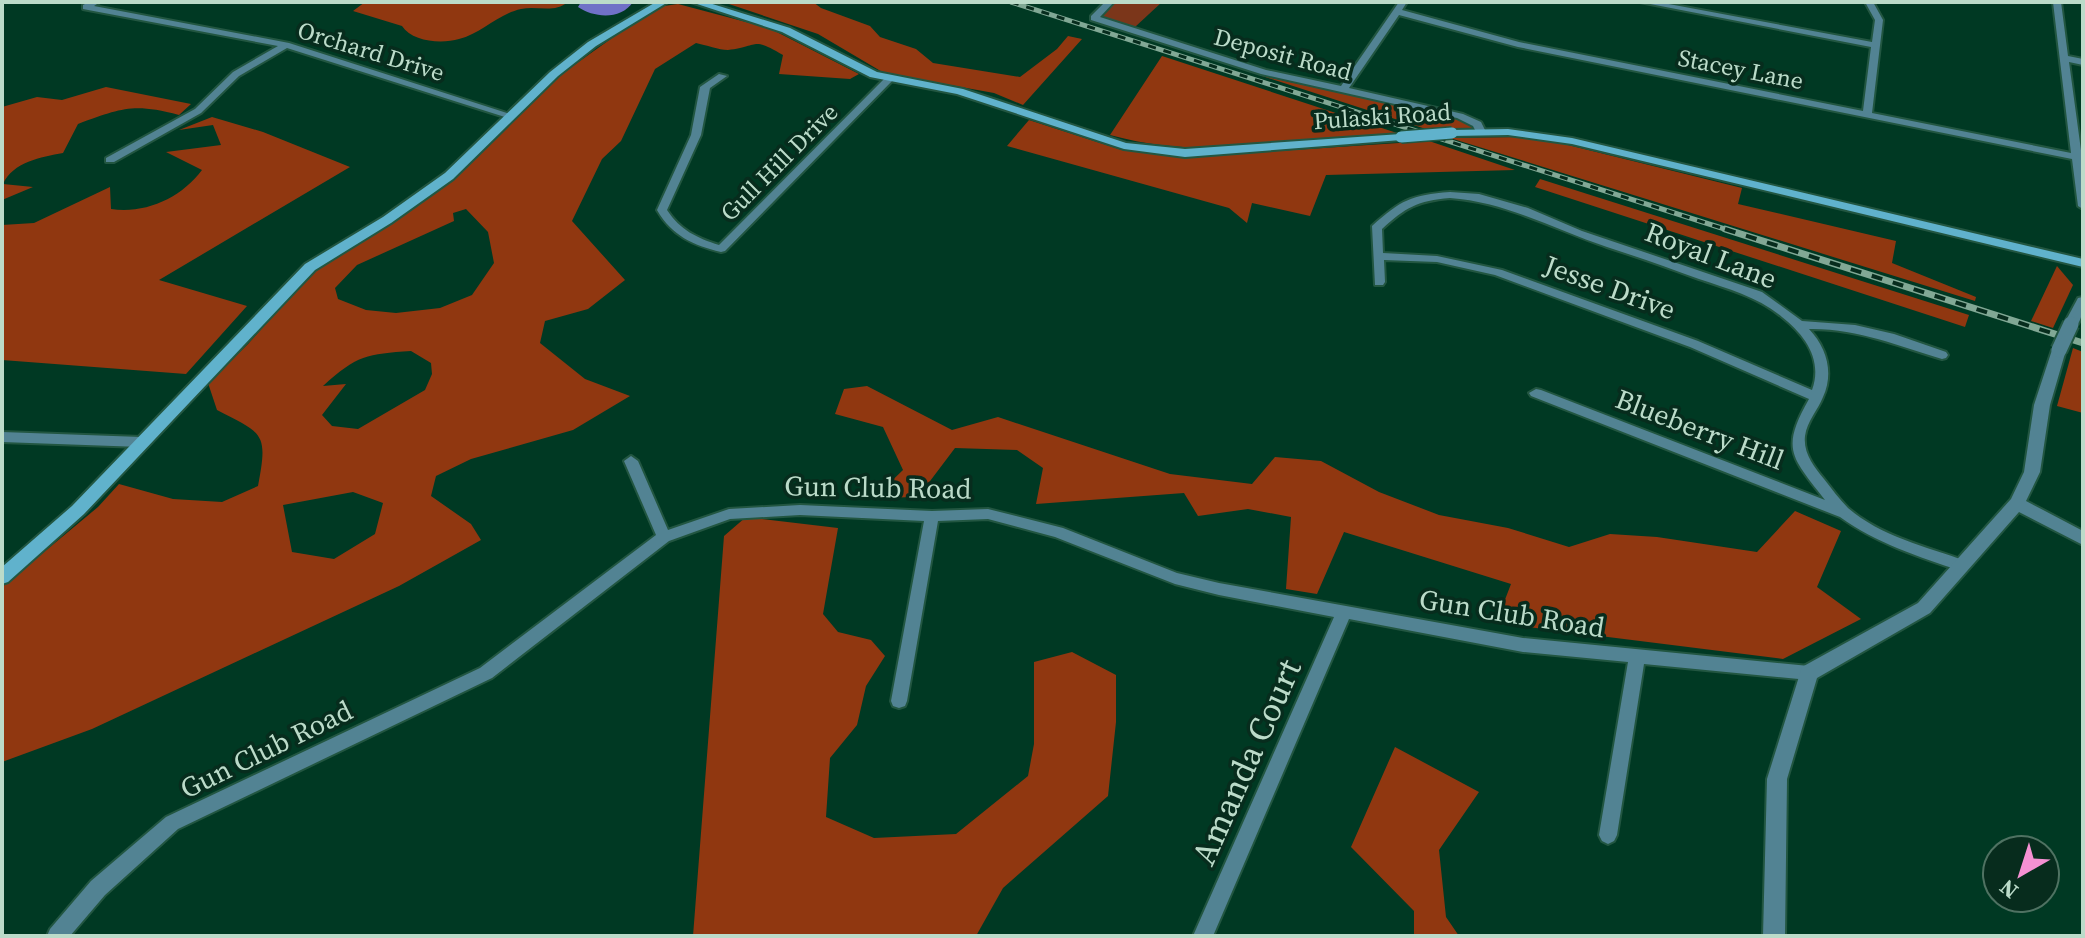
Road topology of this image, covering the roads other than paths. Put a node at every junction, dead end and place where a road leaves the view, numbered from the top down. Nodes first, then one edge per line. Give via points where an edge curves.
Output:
1 (96, 2) edge
2 (663, 2) edge
3 (696, 2) edge
4 (1110, 2) edge
5 (1644, 2) edge
6 (1869, 2) edge
7 (2057, 2) edge
8 (1401, 7) edge
9 (286, 45) junction
10 (1876, 45) junction
11 (2065, 58) junction
12 (2083, 62) edge
13 (722, 76) dead end
14 (889, 79) junction
15 (1344, 89) junction
16 (1867, 114) junction
17 (511, 116) junction
18 (1481, 132) junction
19 (2076, 157) junction
20 (110, 160) dead end
21 (2083, 206) edge
22 (1378, 256) junction
23 (2083, 263) edge
24 (1379, 282) dead end
25 (2083, 301) edge
26 (1800, 325) junction
27 (1942, 355) dead end
28 (1536, 393) dead end
29 (1817, 397) junction
30 (2, 437) edge
31 (141, 442) junction
32 (631, 461) dead end
33 (2017, 503) junction
34 (1845, 513) junction
35 (932, 516) junction
36 (664, 537) junction
37 (2083, 539) edge
38 (1961, 565) junction
39 (2, 577) edge
40 (1344, 612) junction
41 (1637, 657) junction
42 (1809, 673) junction
43 (899, 701) dead end
44 (1608, 835) dead end
45 (57, 936) edge
46 (1203, 936) edge
47 (1774, 936) edge

1 - 9 street, Orchard Drive via 86,7
2 - 17 main road via 592,44
3 - 14 main road, Pulaski Road via 786,30 845,63
4 - 15 street, Deposit Road via 1094,18 1264,72
5 - 10 street
6 - 10 street via 1879,20
7 - 11 street
8 - 15 street
8 - 16 street, Stacey Lane via 1518,44
9 - 17 street, Orchard Drive
9 - 20 street via 236,74 198,111
10 - 16 street
11 - 12 street
11 - 19 street
13 - 14 street, Gull Hill Drive via 705,87 696,135 662,210 681,236 721,249
14 - 18 main road, Pulaski Road, bridge via 959,91 1124,146 1185,153
15 - 18 street, Deposit Road via 1460,116
16 - 19 street, Stacey Lane
17 - 31 main road via 449,176 310,267
18 - 23 main road, Pulaski Road via 1529,134 1651,158
19 - 21 street
22 - 24 street, Royal Lane
22 - 26 street, Royal Lane via 1376,228 1401,206 1423,197 1479,197 1732,284 1784,310
22 - 29 street, Jesse Drive via 1437,259 1498,272 1694,344
25 - 33 street, bridge via 2059,350 2042,405 2032,472
26 - 27 street via 1865,329
26 - 29 street, Royal Lane via 1824,363
28 - 34 street, Blueberry Hill
29 - 34 street, Royal Lane via 1798,443 1808,471
30 - 31 street
31 - 39 main road via 78,510
32 - 36 street
33 - 37 street
33 - 38 street
34 - 38 street, Royal Lane via 1904,544
35 - 36 street, Gun Club Road via 800,510 729,514
35 - 40 street, Gun Club Road via 988,514 1018,520 1175,578
35 - 43 street
36 - 45 street, Gun Club Road via 486,673 172,823 98,888
38 - 42 street via 1924,608
40 - 41 street, Gun Club Road via 1523,645
40 - 46 street, Amanda Court
41 - 42 street, Gun Club Road
41 - 44 street
42 - 47 street via 1777,779

